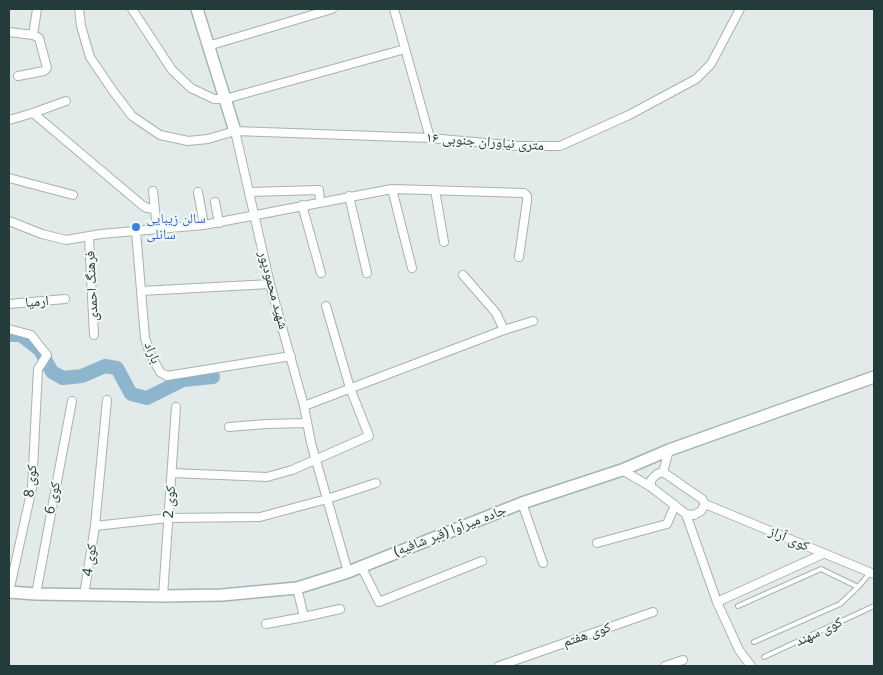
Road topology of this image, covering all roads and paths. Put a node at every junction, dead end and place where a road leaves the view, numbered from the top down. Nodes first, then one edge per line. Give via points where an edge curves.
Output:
1 (37, 9) edge
2 (79, 9) edge
3 (132, 9) edge
4 (196, 9) edge
5 (332, 9) edge
6 (394, 9) edge
7 (740, 9) edge
8 (9, 32) edge
9 (33, 36) junction
10 (208, 46) junction
11 (405, 49) junction
12 (18, 76) dead end
13 (225, 99) junction
14 (66, 101) dead end
15 (33, 114) junction
16 (9, 120) edge
17 (235, 131) junction
18 (430, 138) junction
19 (9, 178) edge
20 (392, 189) junction
21 (435, 190) junction
22 (153, 191) dead end
23 (198, 192) dead end
24 (249, 192) junction
25 (73, 196) dead end
26 (349, 196) junction
27 (215, 202) dead end
28 (320, 202) junction
29 (302, 206) junction
30 (155, 209) junction
31 (254, 215) junction
32 (9, 221) edge
33 (219, 223) junction
34 (204, 226) junction
35 (157, 229) junction
36 (136, 231) junction
37 (89, 238) junction
38 (444, 242) dead end
39 (519, 256) dead end
40 (412, 268) dead end
41 (321, 273) dead end
42 (367, 273) dead end
43 (464, 275) dead end
44 (270, 284) junction
45 (141, 291) junction
46 (64, 299) dead end
47 (9, 304) edge
48 (326, 306) dead end
49 (533, 321) dead end
50 (9, 329) edge
51 (504, 330) junction
52 (94, 335) dead end
53 (291, 356) junction
54 (874, 377) edge
55 (350, 388) junction
56 (107, 400) dead end
57 (72, 402) dead end
58 (304, 406) junction
59 (176, 407) dead end
60 (307, 423) junction
61 (229, 427) dead end
62 (669, 450) junction
63 (316, 461) junction
64 (622, 470) junction
65 (663, 472) junction
66 (172, 473) junction
67 (376, 484) dead end
68 (651, 487) junction
69 (327, 499) junction
70 (522, 503) junction
71 (705, 504) junction
72 (675, 505) junction
73 (686, 514) junction
74 (168, 518) junction
75 (96, 526) junction
76 (597, 543) dead end
77 (824, 554) junction
78 (482, 561) dead end
79 (542, 563) dead end
80 (361, 566) junction
81 (348, 572) junction
82 (872, 573) edge
83 (858, 587) junction
84 (297, 588) junction
85 (9, 592) edge
86 (36, 594) junction
87 (84, 595) junction
88 (162, 596) junction
89 (717, 602) junction
90 (738, 606) dead end
91 (874, 606) edge
92 (340, 609) dead end
93 (653, 612) dead end
94 (304, 617) junction
95 (266, 624) dead end
96 (754, 642) dead end
97 (764, 658) dead end
98 (683, 660) dead end
99 (521, 662) edge
100 (499, 666) edge
101 (665, 666) edge
102 (751, 666) edge

1 - 9 street
2 - 17 street, ۱۶ متری نیاوران جنوبی via 90,57 132,116 160,135 188,141
3 - 13 street via 172,70 191,88 214,99
4 - 10 street, شهید محمودپور
5 - 10 street
6 - 11 street
7 - 18 street, ۱۶ متری نیاوران جنوبی via 711,64 696,79 560,146 518,146
8 - 9 street
9 - 12 street via 38,38 47,68
10 - 13 street, شهید محمودپور
11 - 13 street
11 - 18 street
13 - 17 street, شهید محمودپور
14 - 15 street
15 - 16 street
15 - 30 street via 142,205
17 - 18 street, ۱۶ متری نیاوران جنوبی
17 - 24 street, شهید محمودپور
19 - 25 street
20 - 21 street
20 - 26 street
20 - 40 street
21 - 38 street
21 - 39 street via 524,193 527,201
22 - 30 street
23 - 34 street
24 - 28 street via 318,190
24 - 31 street, شهید محمودپور
26 - 28 street
26 - 42 street
27 - 33 street
28 - 29 street
29 - 31 street
29 - 41 street
30 - 35 street
31 - 33 street
31 - 44 street, شهید محمودپور
32 - 37 street via 66,240
33 - 34 street
34 - 35 street
35 - 36 street
36 - 37 street
36 - 45 street, باراد
37 - 52 street, فرهنگ احمدی
43 - 51 street via 496,313
44 - 45 street
44 - 53 street, شهید محمودپور
45 - 53 street, باراد via 145,338 157,367 167,376
46 - 47 street, ارمیا
48 - 55 street
49 - 51 street
50 - 85 street, کوی 8 via 31,335 47,355 38,369 32,488
51 - 55 street
53 - 58 street, شهید محمودپور
54 - 62 street, جاده میرآوا (قبر شافیه)
55 - 58 street
55 - 63 street via 369,436
56 - 75 street, کوی 4
57 - 86 street, کوی 6
58 - 60 street, شهید محمودپور
59 - 66 street, کوی 2
60 - 61 street
60 - 63 street, شهید محمودپور
62 - 64 street, جاده میرآوا (قبر شافیه)
62 - 65 street
63 - 66 street via 267,477
63 - 69 street, شهید محمودپور
64 - 68 street
64 - 70 street, جاده میرآوا (قبر شافیه)
65 - 68 street via 651,480
65 - 71 street, کوی آراز
66 - 74 street, کوی 2
67 - 69 street
68 - 72 street
69 - 74 street via 260,517
69 - 81 street, شهید محمودپور
70 - 79 street
70 - 80 street, جاده میرآوا (قبر شافیه)
71 - 73 street via 694,515
71 - 77 street, کوی آراز
72 - 73 street
72 - 76 street via 667,524
73 - 89 street
74 - 75 street
74 - 88 street, کوی 2
75 - 87 street, کوی 4
77 - 82 street, کوی آراز
77 - 89 street
78 - 80 street via 378,602
80 - 81 street, جاده میرآوا (قبر شافیه)
81 - 84 street, جاده میرآوا (قبر شافیه)
82 - 83 lane
83 - 90 lane via 821,569
83 - 96 lane via 840,604
84 - 88 street, جاده میرآوا (قبر شافیه) via 222,595
84 - 94 street
85 - 86 street, جاده میرآوا (قبر شافیه)
86 - 87 street, جاده میرآوا (قبر شافیه)
87 - 88 street, جاده میرآوا (قبر شافیه)
89 - 102 street via 739,650
91 - 97 lane, کوی سهند
92 - 94 street
93 - 99 street, کوی هفتم
94 - 95 street
98 - 101 street
99 - 100 street, کوی هفتم

